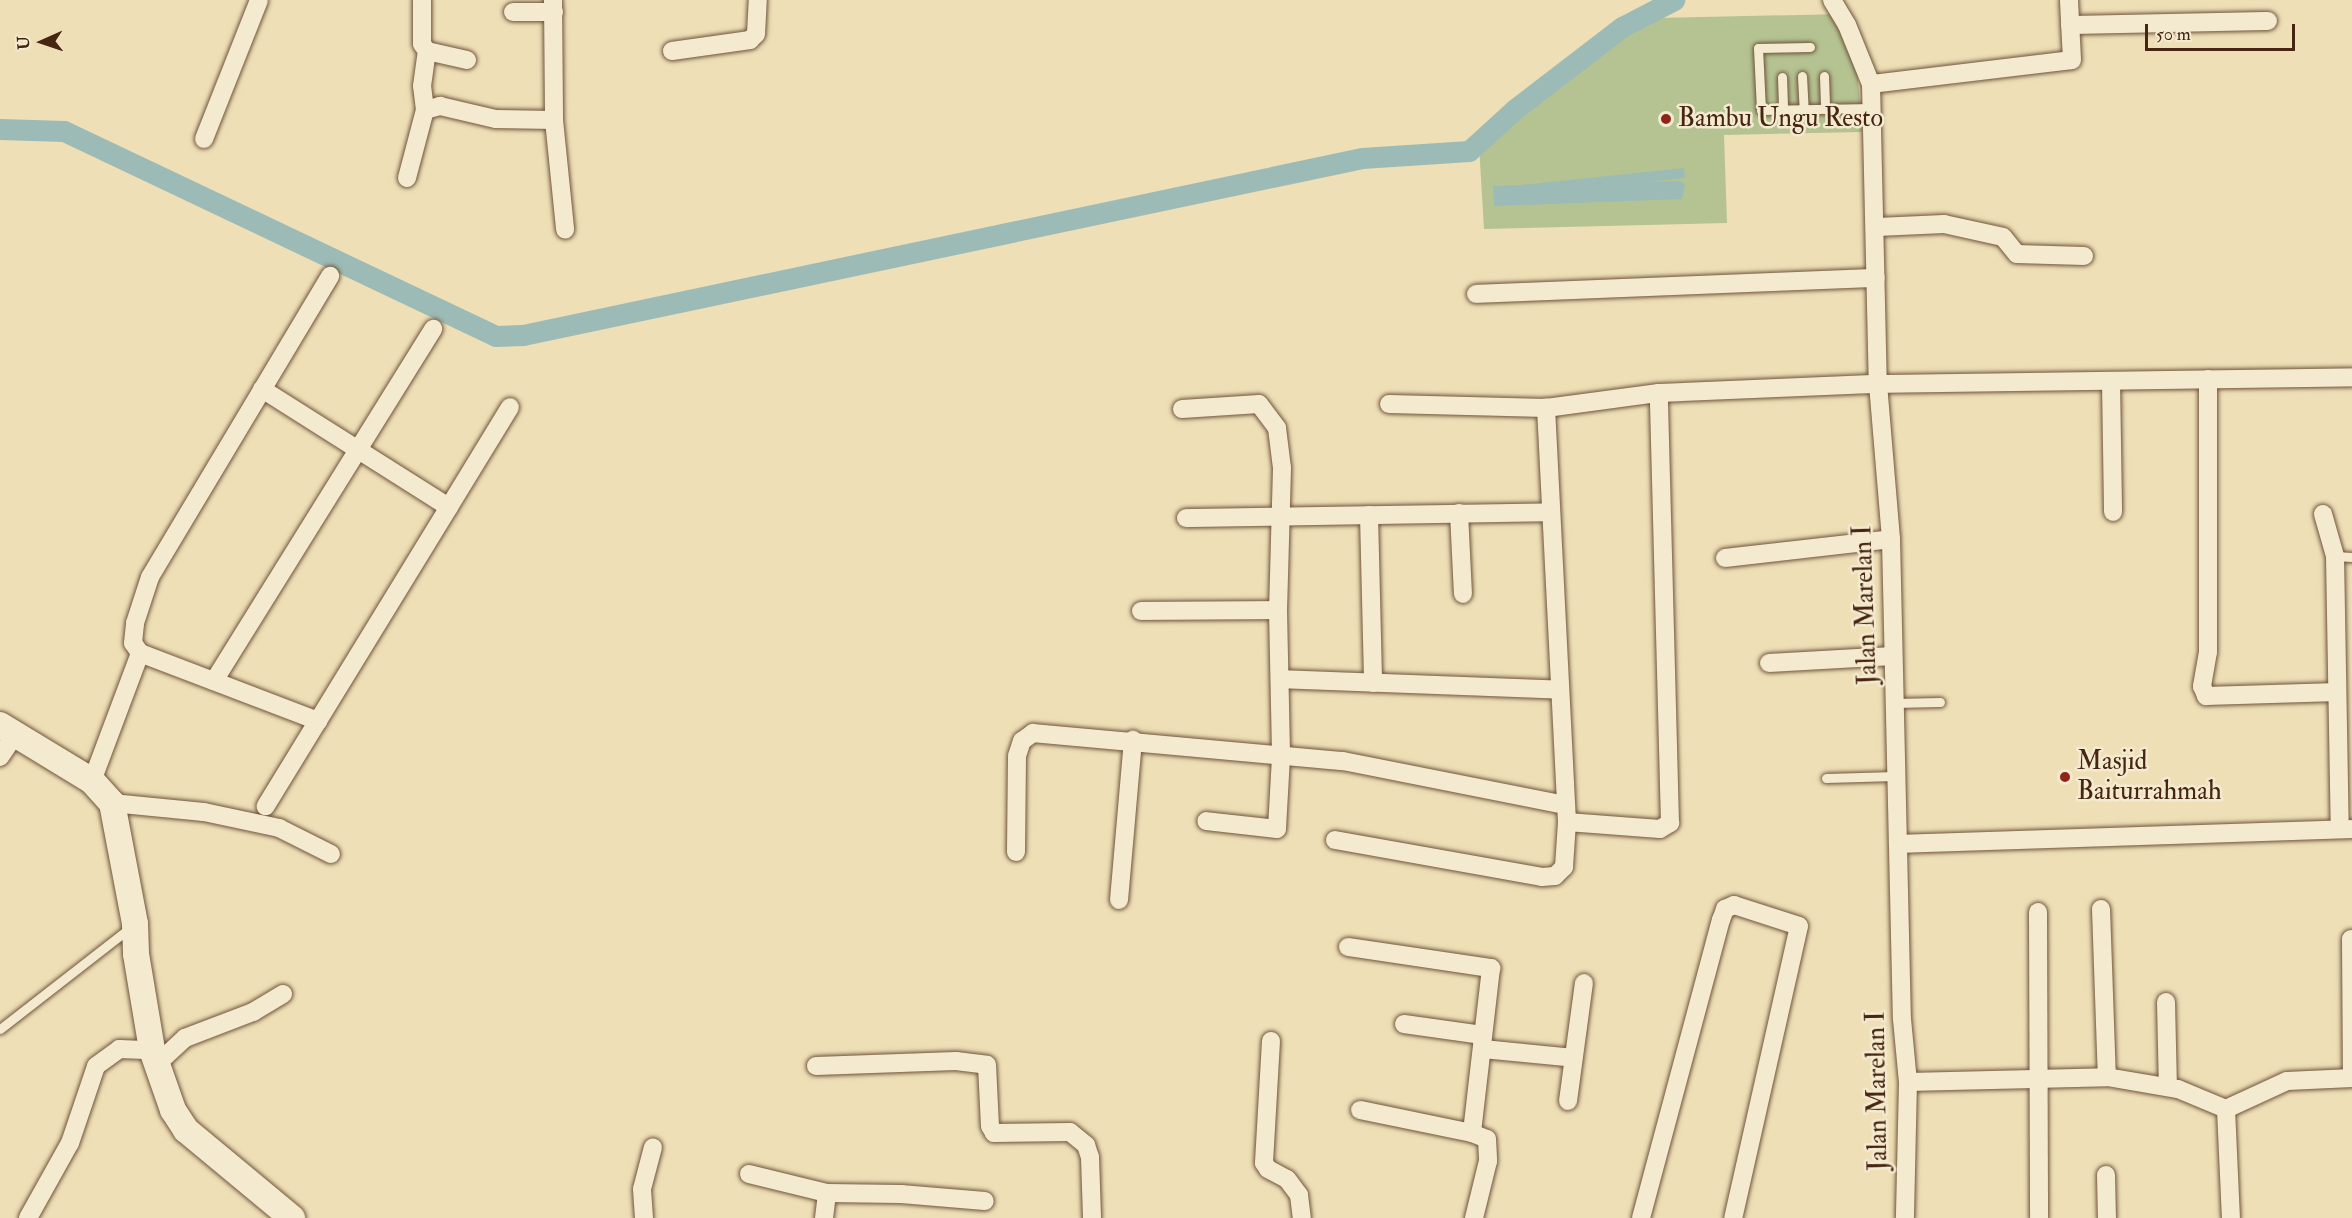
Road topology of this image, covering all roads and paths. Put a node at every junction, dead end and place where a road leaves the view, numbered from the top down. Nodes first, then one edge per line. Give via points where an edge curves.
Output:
1 (260, 0) edge
2 (422, 0) edge
3 (758, 0) edge
4 (1832, 0) edge
5 (2069, 0) edge
6 (553, 6) edge
7 (513, 12) dead end
8 (2268, 21) dead end
9 (2070, 25) junction
10 (1810, 47) dead end
11 (428, 51) junction
12 (672, 51) dead end
13 (467, 60) dead end
14 (1803, 76) dead end
15 (1824, 76) dead end
16 (1782, 77) dead end
17 (1871, 84) junction
18 (1872, 108) junction
19 (1804, 109) junction
20 (1825, 109) junction
21 (425, 110) junction
22 (1783, 110) junction
23 (554, 120) junction
24 (204, 139) dead end
25 (407, 178) dead end
26 (1877, 227) junction
27 (565, 229) dead end
28 (2084, 255) dead end
29 (330, 276) dead end
30 (1876, 278) junction
31 (1476, 294) dead end
32 (433, 329) dead end
33 (2352, 377) edge
34 (2208, 380) junction
35 (2110, 381) junction
36 (1878, 384) junction
37 (262, 389) junction
38 (1659, 393) junction
39 (1389, 404) dead end
40 (510, 407) dead end
41 (1546, 408) junction
42 (1182, 409) dead end
43 (358, 450) junction
44 (449, 507) junction
45 (1551, 512) junction
46 (2113, 512) dead end
47 (1459, 513) junction
48 (2323, 514) dead end
49 (1370, 515) junction
50 (1280, 517) junction
51 (1186, 518) dead end
52 (1891, 539) junction
53 (2343, 557) edge
54 (1725, 558) dead end
55 (1463, 594) dead end
56 (1278, 610) junction
57 (1141, 611) dead end
58 (140, 654) junction
59 (1893, 656) junction
60 (1769, 663) dead end
61 (1280, 679) junction
62 (214, 681) junction
63 (1373, 683) junction
64 (1560, 690) junction
65 (2337, 692) junction
66 (1940, 702) dead end
67 (1894, 703) junction
68 (318, 721) junction
69 (8, 729) edge
70 (1133, 740) junction
71 (0, 757) edge
72 (1281, 757) junction
73 (1895, 776) junction
74 (1826, 778) dead end
75 (92, 782) junction
76 (111, 803) junction
77 (266, 806) dead end
78 (1567, 813) junction
79 (1206, 820) dead end
80 (2346, 829) edge
81 (1335, 840) dead end
82 (1898, 844) junction
83 (1016, 852) dead end
84 (331, 854) dead end
85 (1119, 900) dead end
86 (2101, 909) dead end
87 (2038, 912) dead end
88 (135, 924) junction
89 (2351, 939) edge
90 (1348, 947) dead end
91 (1584, 983) dead end
92 (284, 994) dead end
93 (2166, 1002) dead end
94 (1404, 1024) dead end
95 (0, 1029) edge
96 (1271, 1041) dead end
97 (1482, 1042) junction
98 (2351, 1045) edge
99 (154, 1057) junction
100 (1574, 1058) junction
101 (816, 1066) dead end
102 (2352, 1073) edge
103 (2107, 1077) junction
104 (2352, 1078) edge
105 (2040, 1080) junction
106 (1908, 1082) junction
107 (2168, 1087) junction
108 (1568, 1101) dead end
109 (2226, 1109) junction
110 (1360, 1110) dead end
111 (1472, 1133) junction
112 (653, 1147) dead end
113 (749, 1174) dead end
114 (2106, 1175) dead end
115 (827, 1193) junction
116 (985, 1201) dead end
117 (28, 1218) edge
118 (292, 1218) edge
119 (644, 1218) edge
120 (824, 1218) edge
121 (1092, 1218) edge
122 (1302, 1218) edge
123 (1474, 1218) edge
124 (1641, 1218) edge
125 (1733, 1218) edge
126 (1905, 1218) edge
127 (2039, 1218) edge
128 (2107, 1218) edge
129 (2231, 1218) edge

1 - 24 street
2 - 11 street via 422,44
3 - 12 street via 756,34 750,40
4 - 17 street, Jalan Marelan I via 1847,25
5 - 9 street
6 - 7 street
6 - 23 street
8 - 9 street
9 - 17 street via 2072,60
10 - 22 lane via 1758,48 1761,110
11 - 13 street
11 - 21 street via 422,86
14 - 19 lane
15 - 20 lane
16 - 22 lane
17 - 18 street, Jalan Marelan I
18 - 20 lane
18 - 26 street, Jalan Marelan I
19 - 20 lane
19 - 22 lane
21 - 23 street via 440,106 496,119
21 - 25 street
23 - 27 street
26 - 28 street via 1944,224 2003,237 2017,254
26 - 30 street, Jalan Marelan I
29 - 37 street
30 - 31 street
30 - 36 street, Jalan Marelan I
32 - 43 street
33 - 34 street
34 - 35 street
34 - 65 street via 2208,652 2202,686 2206,696
35 - 36 street
35 - 46 street
36 - 38 street
36 - 52 street, Jalan Marelan I
37 - 43 street
37 - 58 street via 138,603 133,643
38 - 41 street
38 - 78 street via 1670,823 1660,829
39 - 41 street
40 - 44 street
41 - 45 street
42 - 50 street via 1263,406 1277,428 1282,468
43 - 44 street
43 - 62 street
44 - 68 street
45 - 47 street
45 - 64 street
47 - 49 street
47 - 55 street
48 - 53 street
49 - 50 street
49 - 63 street
50 - 51 street
50 - 56 street
52 - 54 street
52 - 59 street, Jalan Marelan I
53 - 65 street
56 - 57 street
56 - 61 street
58 - 62 street
58 - 75 street
59 - 60 street
59 - 67 street, Jalan Marelan I
61 - 63 street
61 - 72 street
62 - 68 street
63 - 64 street
64 - 78 street
65 - 80 street
66 - 67 lane
67 - 73 street, Jalan Marelan I
68 - 77 street
69 - 71 street
69 - 75 street
70 - 72 street
70 - 83 street via 1034,733 1022,741 1017,756
70 - 85 street
72 - 78 street via 1343,761
72 - 79 street via 1277,829
73 - 74 lane
73 - 82 street, Jalan Marelan I
75 - 76 street
76 - 84 street via 204,812 279,828
76 - 88 street
78 - 81 street via 1564,867 1555,876 1542,877
80 - 82 street
82 - 106 street, Jalan Marelan I via 1902,1019
86 - 103 street
87 - 105 street
88 - 95 lane
88 - 99 street via 136,954
89 - 98 street
90 - 97 street via 1488,964 1492,971
91 - 100 street
92 - 99 street via 253,1012 185,1038
93 - 107 street
94 - 97 street
96 - 122 street via 1264,1163 1287,1179 1299,1195
97 - 100 street
97 - 111 street
98 - 102 street
99 - 117 street via 119,1049 96,1066 70,1143
99 - 118 street via 173,1110 186,1130
100 - 108 street
101 - 121 street via 956,1060 987,1065 990,1126 994,1133 1070,1132 1086,1144
103 - 105 street
103 - 107 street
104 - 109 street via 2287,1081
105 - 106 street
105 - 127 street
106 - 126 street, Jalan Marelan I
107 - 109 street
109 - 129 street
110 - 111 street
111 - 123 street via 1487,1139 1488,1161
112 - 119 street via 642,1189
113 - 115 street
114 - 128 street
115 - 116 street
115 - 120 street
124 - 125 street via 1721,920 1725,909 1734,905 1799,926

